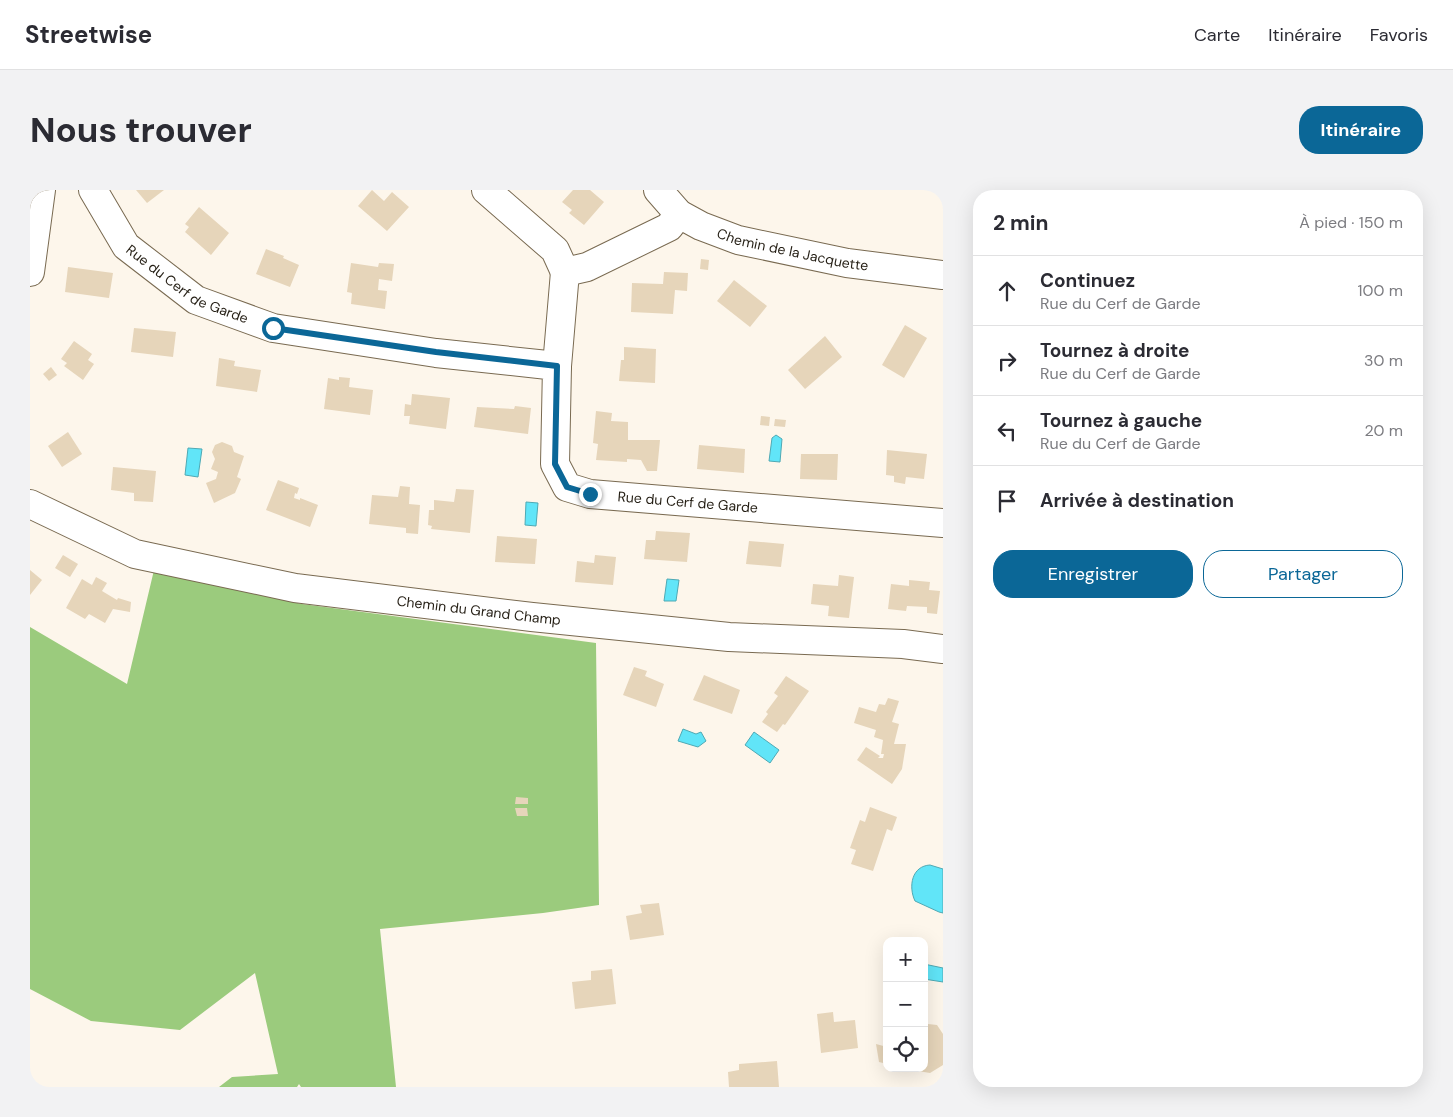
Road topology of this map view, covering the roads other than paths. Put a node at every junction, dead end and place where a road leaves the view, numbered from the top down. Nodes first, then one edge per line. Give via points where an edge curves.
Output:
1 (41, 190) edge
2 (93, 190) edge
3 (486, 190) edge
4 (658, 190) edge
5 (679, 214) junction
6 (30, 272) edge
7 (565, 272) junction
8 (943, 275) edge
9 (557, 366) junction
10 (30, 504) edge
11 (943, 523) edge
12 (943, 649) edge

1 - 6 street
2 - 9 street, Rue du Cerf de Garde via 126,246 196,300 273,328
3 - 7 street via 555,250
4 - 5 street, Chemin de la Jacquette
5 - 7 street via 669,227 587,266
5 - 8 street, Chemin de la Jacquette via 738,240 847,263
7 - 9 street
9 - 11 street, Rue du Cerf de Garde via 555,464 567,487 590,494
10 - 12 street, Chemin du Grand Champ via 135,554 295,588 729,637 902,644

